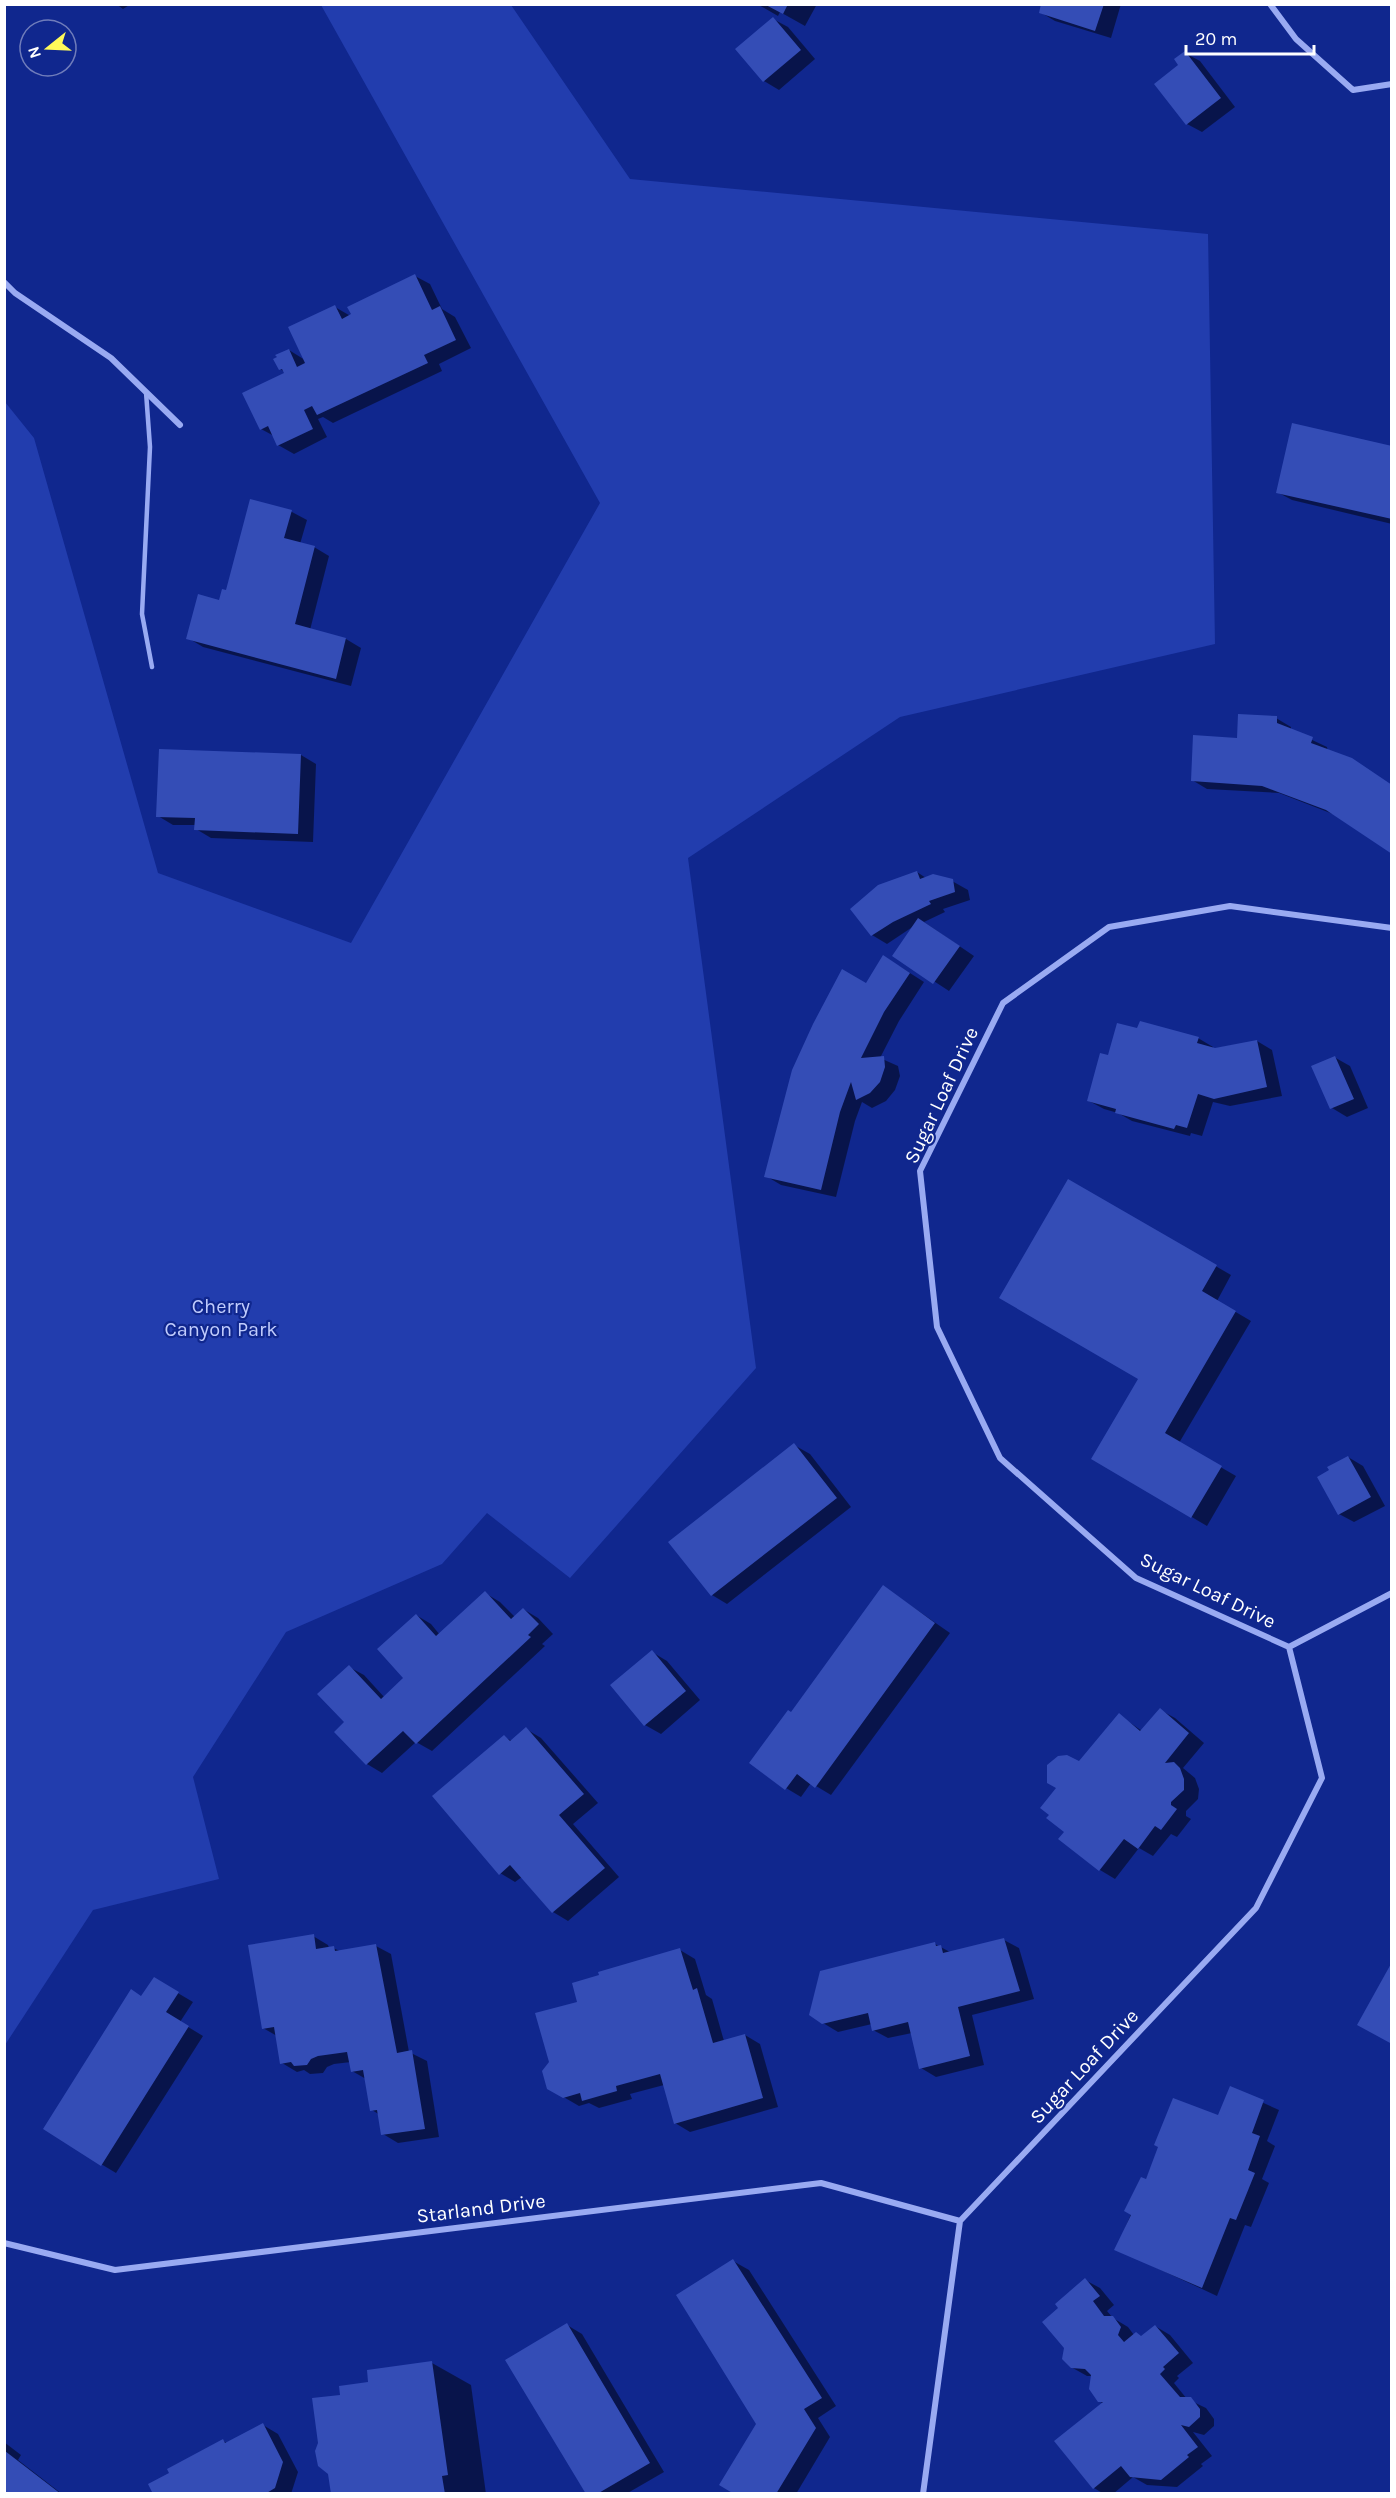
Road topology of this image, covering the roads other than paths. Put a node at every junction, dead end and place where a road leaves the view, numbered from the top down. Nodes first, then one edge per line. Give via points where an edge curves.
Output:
1 (1270, 4) edge
2 (1392, 84) edge
3 (4, 282) edge
4 (146, 391) junction
5 (180, 425) dead end
6 (152, 667) dead end
7 (1392, 928) edge
8 (1392, 1593) edge
9 (1289, 1647) junction
10 (960, 2221) junction
11 (4, 2243) edge
12 (924, 2493) edge

1 - 2 street via 1296,39 1353,90
3 - 4 street via 111,358
4 - 5 street
4 - 6 lane via 150,447 142,614
7 - 9 street, Sugar Loaf Drive via 1230,906 1109,927 1003,1003 920,1171 937,1328 1000,1458 1136,1578
8 - 9 street
9 - 10 street, Sugar Loaf Drive via 1322,1778 1256,1908
10 - 11 street, Starland Drive via 821,2183 115,2270
10 - 12 street

